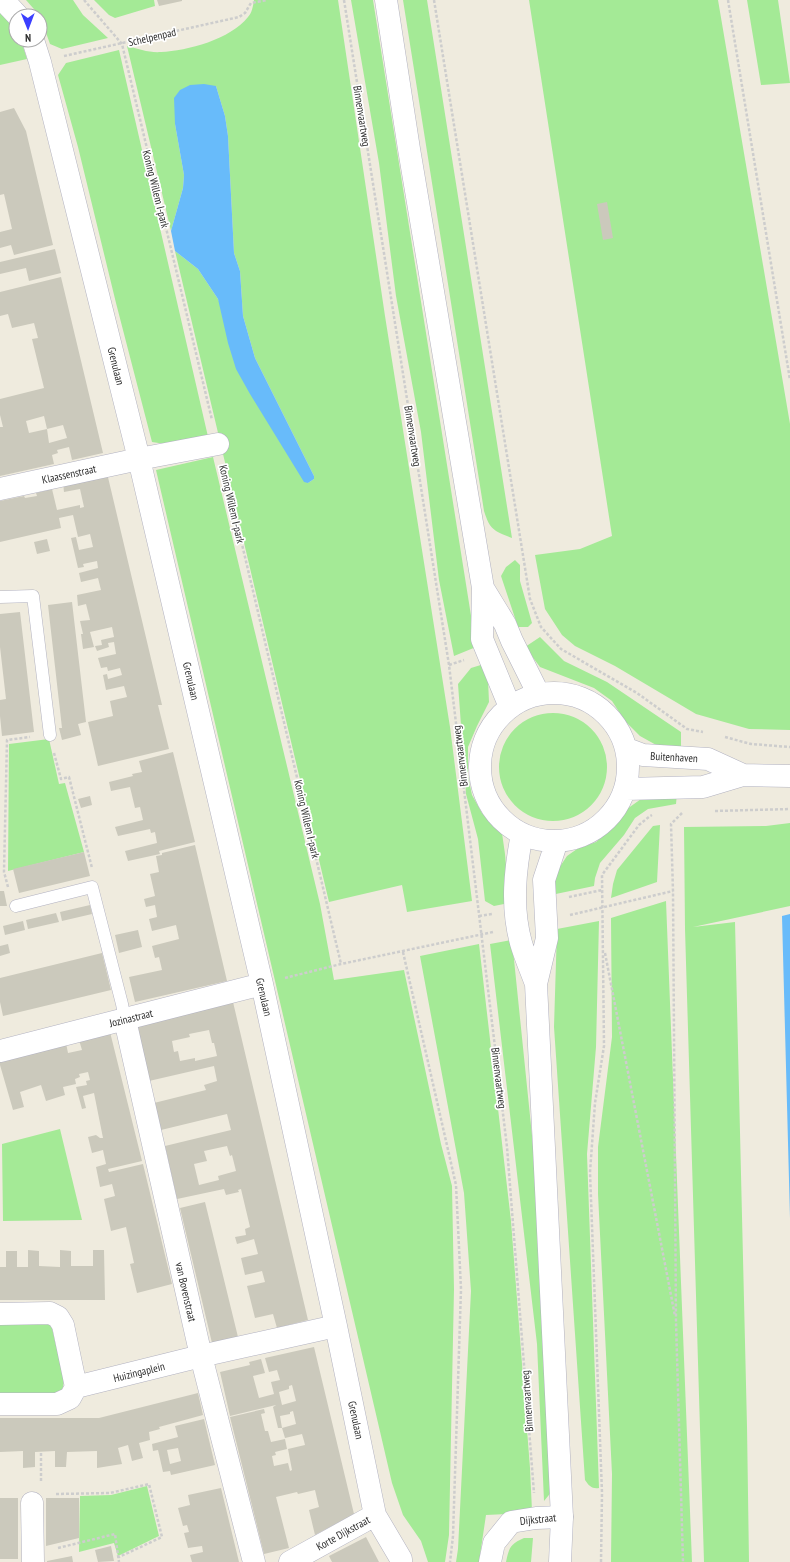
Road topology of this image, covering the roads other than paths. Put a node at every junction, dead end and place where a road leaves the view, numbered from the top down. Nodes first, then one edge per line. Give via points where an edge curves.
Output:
1 (3, 0) edge
2 (386, 0) edge
3 (10, 8) edge
4 (36, 48) edge
5 (218, 444) road end
6 (139, 459) junction
7 (0, 489) edge
8 (482, 588) junction
9 (0, 596) edge
10 (538, 694) junction
11 (510, 706) junction
12 (50, 735) road end
13 (627, 749) junction
14 (743, 775) junction
15 (790, 776) edge
16 (626, 789) junction
17 (522, 834) junction
18 (557, 841) junction
19 (16, 906) road end
20 (262, 984) junction
21 (536, 984) junction
22 (124, 1020) junction
23 (0, 1051) edge
24 (0, 1314) edge
25 (336, 1326) junction
26 (201, 1356) junction
27 (76, 1387) junction
28 (0, 1404) edge
29 (40, 1499) road end
30 (375, 1515) junction
31 (562, 1517) junction
32 (33, 1558) edge
33 (254, 1562) edge
34 (290, 1562) edge
35 (401, 1562) edge
36 (490, 1562) edge
37 (560, 1562) edge

1 - 3 street
2 - 8 street
4 - 6 street, Grenulaan
5 - 6 street, Klaassenstraat
6 - 7 street, Klaassenstraat
6 - 20 street, Grenulaan
8 - 10 street via 505,624
8 - 11 street via 482,639
9 - 12 lane via 33,596
10 - 11 street
10 - 13 street via 554,692 587,699 613,720 622,734
11 - 17 street via 496,720 486,736 480,755 480,774 484,792 493,809 506,823
13 - 14 street, Buitenhaven via 643,755 708,759
13 - 16 street via 629,770
14 - 15 street, Buitenhaven
14 - 16 street, Buitenhaven via 703,787
16 - 18 street via 618,806 607,820 576,838
17 - 18 street via 539,840
17 - 21 street via 514,888 521,943
18 - 21 street via 544,880 547,938
19 - 22 lane via 92,887
20 - 22 street, Jozinastraat
20 - 25 street, Grenulaan
21 - 31 street
22 - 23 street, Jozinastraat
22 - 26 street, van Bovenstraat
24 - 27 street via 50,1313 58,1317 63,1325
25 - 26 street
25 - 30 street, Grenulaan
26 - 27 street, Huizingaplein
26 - 33 street, van Bovenstraat
27 - 28 street via 70,1398 58,1404
29 - 32 street
30 - 34 street, Korte Dijkstraat
30 - 35 street, Grenulaan
31 - 36 street, Dijkstraat via 512,1522 494,1543
31 - 37 street

